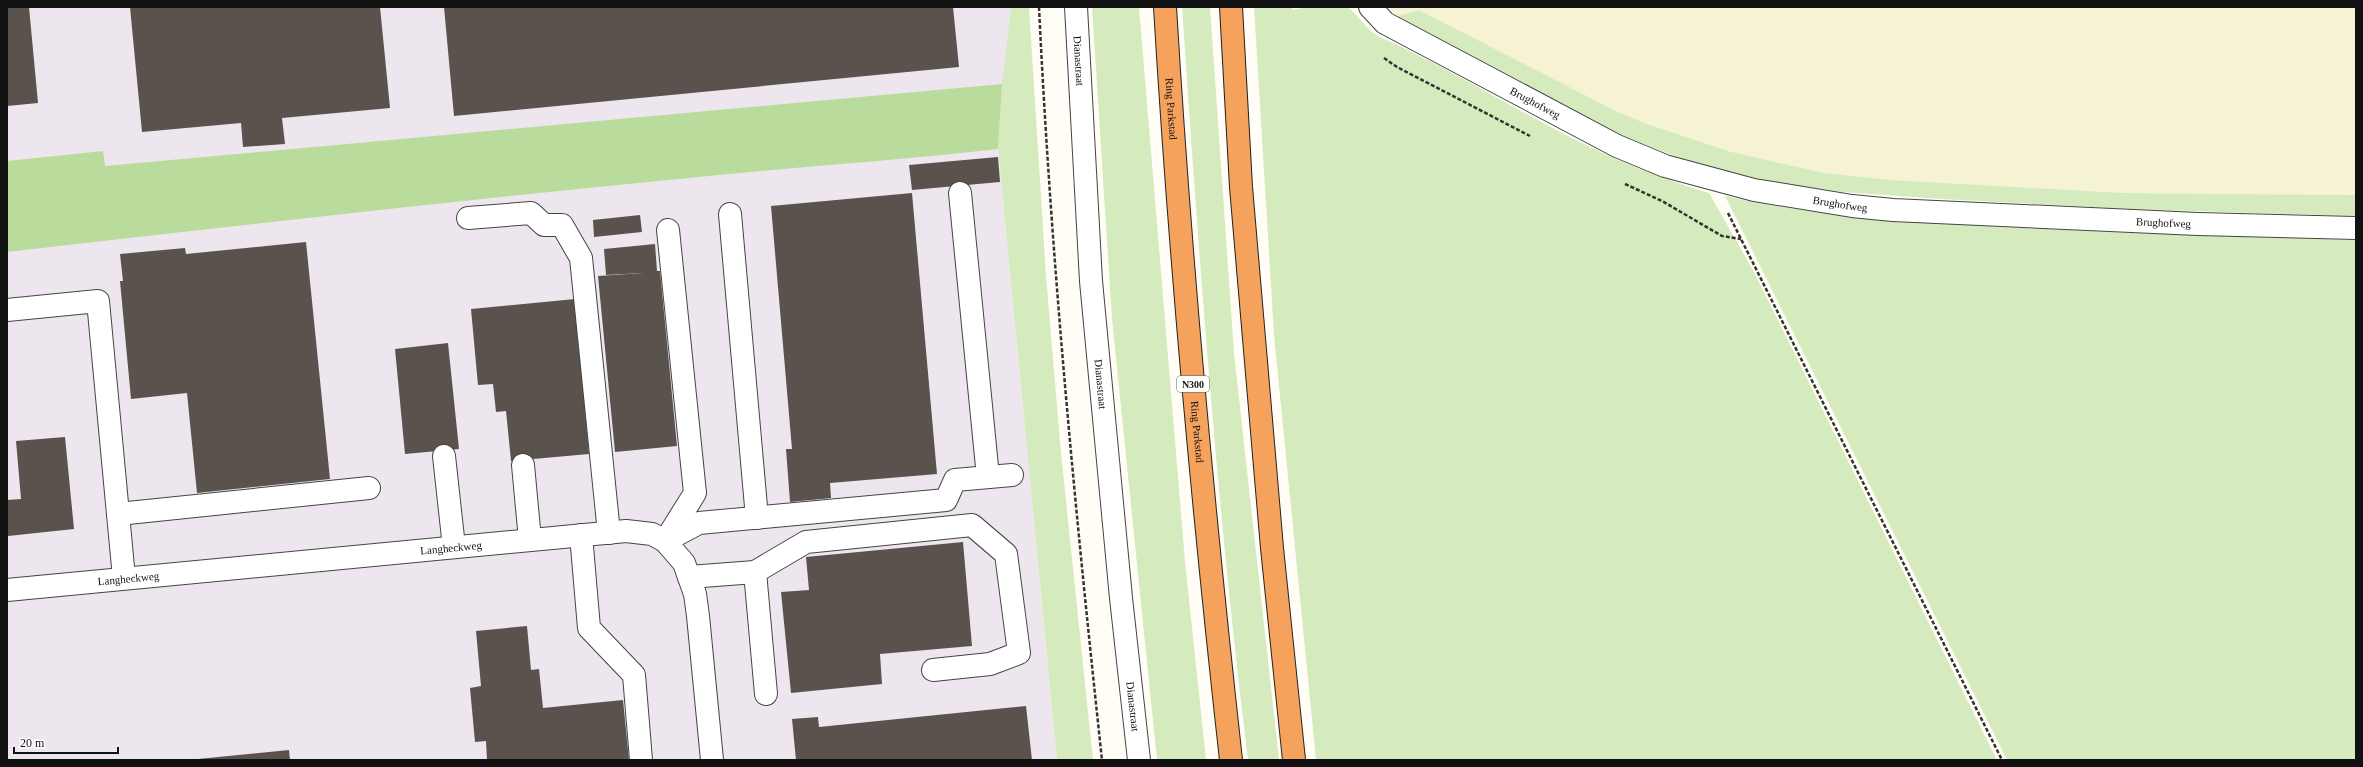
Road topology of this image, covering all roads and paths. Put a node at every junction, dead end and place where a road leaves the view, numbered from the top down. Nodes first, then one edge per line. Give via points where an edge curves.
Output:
1 (1039, 7) edge
2 (1076, 7) edge
3 (1165, 7) edge
4 (1231, 7) edge
5 (1370, 7) edge
6 (960, 193) dead end
7 (730, 214) dead end
8 (468, 218) dead end
9 (2356, 228) edge
10 (668, 230) dead end
11 (1741, 239) dead end
12 (7, 310) edge
13 (444, 456) dead end
14 (523, 465) dead end
15 (1012, 475) dead end
16 (988, 477) junction
17 (369, 488) dead end
18 (118, 514) junction
19 (757, 518) junction
20 (609, 533) junction
21 (581, 535) junction
22 (530, 540) junction
23 (665, 541) junction
24 (454, 547) junction
25 (755, 572) junction
26 (689, 577) junction
27 (124, 578) junction
28 (7, 590) edge
29 (933, 670) dead end
30 (766, 694) dead end
31 (641, 760) edge
32 (712, 760) edge
33 (1102, 760) edge
34 (1139, 760) edge
35 (1231, 760) edge
36 (1294, 760) edge
37 (2002, 760) edge

1 - 33 path via 1056,279 1080,557
2 - 34 street, Dianastraat via 1091,281
3 - 35 highway, Ring Parkstad / N300 via 1176,196 1208,554
4 - 36 highway via 1241,195 1272,548
5 - 9 street, Brughofweg via 1385,23 1617,146 1665,166 1754,190 1893,210 2174,223
6 - 16 street
7 - 19 street
8 - 20 street via 531,213 544,225 562,225 581,258
10 - 23 street via 695,493
11 - 37 path
12 - 18 street via 98,301
13 - 24 street
14 - 22 street
15 - 16 street
16 - 19 street via 955,480 946,500
17 - 18 street
18 - 27 street
19 - 23 street via 699,523
20 - 21 street, Langheckweg
20 - 23 street, Langheckweg via 626,531 652,534
21 - 22 street, Langheckweg
21 - 31 street via 589,628 634,675
22 - 24 street, Langheckweg
23 - 26 street, Langheckweg via 684,563
24 - 27 street, Langheckweg
25 - 26 street
25 - 29 street via 806,542 972,525 1006,554 1019,653 990,664
25 - 30 street
26 - 32 street, Langheckweg via 695,594 698,616
27 - 28 street, Langheckweg

